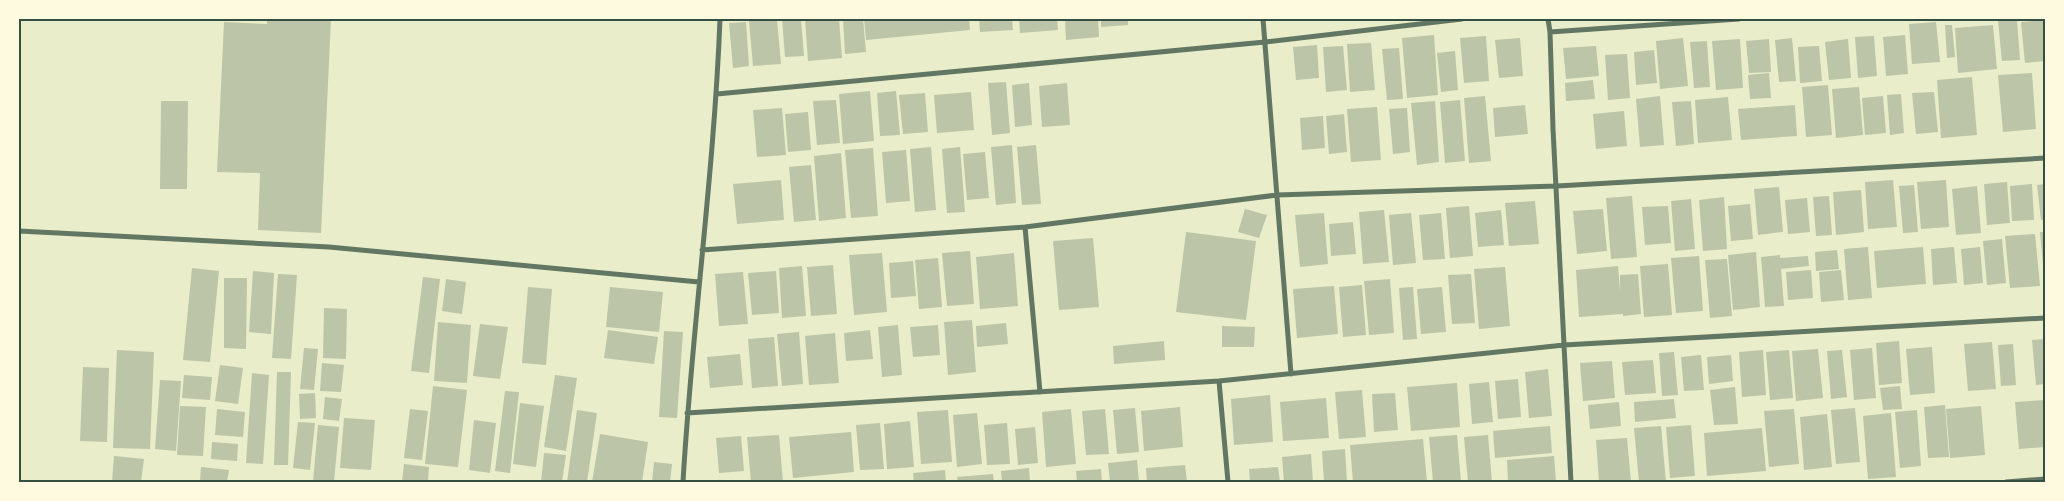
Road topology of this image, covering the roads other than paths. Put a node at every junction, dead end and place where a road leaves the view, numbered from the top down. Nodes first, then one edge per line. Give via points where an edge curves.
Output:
1 (720, 19) edge
2 (1263, 19) edge
3 (1462, 19) edge
4 (1548, 19) edge
5 (1739, 19) edge
6 (1550, 32) junction
7 (1265, 42) junction
8 (717, 94) junction
9 (2045, 158) edge
10 (1556, 186) junction
11 (1277, 194) junction
12 (1025, 227) junction
13 (19, 231) edge
14 (702, 250) junction
15 (699, 282) junction
16 (2045, 318) edge
17 (1564, 345) junction
18 (1291, 374) junction
19 (1219, 381) junction
20 (1040, 392) junction
21 (687, 412) junction
22 (2045, 479) edge
23 (683, 482) edge
24 (1228, 482) edge
25 (1571, 482) edge
26 (2006, 482) edge

1 - 8 street
2 - 7 street
3 - 7 street
4 - 6 street
5 - 6 street
6 - 10 street
7 - 8 street
7 - 11 street
8 - 14 street
9 - 10 street
10 - 11 street
10 - 17 street
11 - 12 street
11 - 18 street
12 - 14 street
12 - 20 street
13 - 15 street via 329,247
14 - 15 street
15 - 21 street
16 - 17 street
17 - 18 street
17 - 25 street
18 - 19 street
19 - 20 street
19 - 24 street
20 - 21 street
21 - 23 street
22 - 26 street

